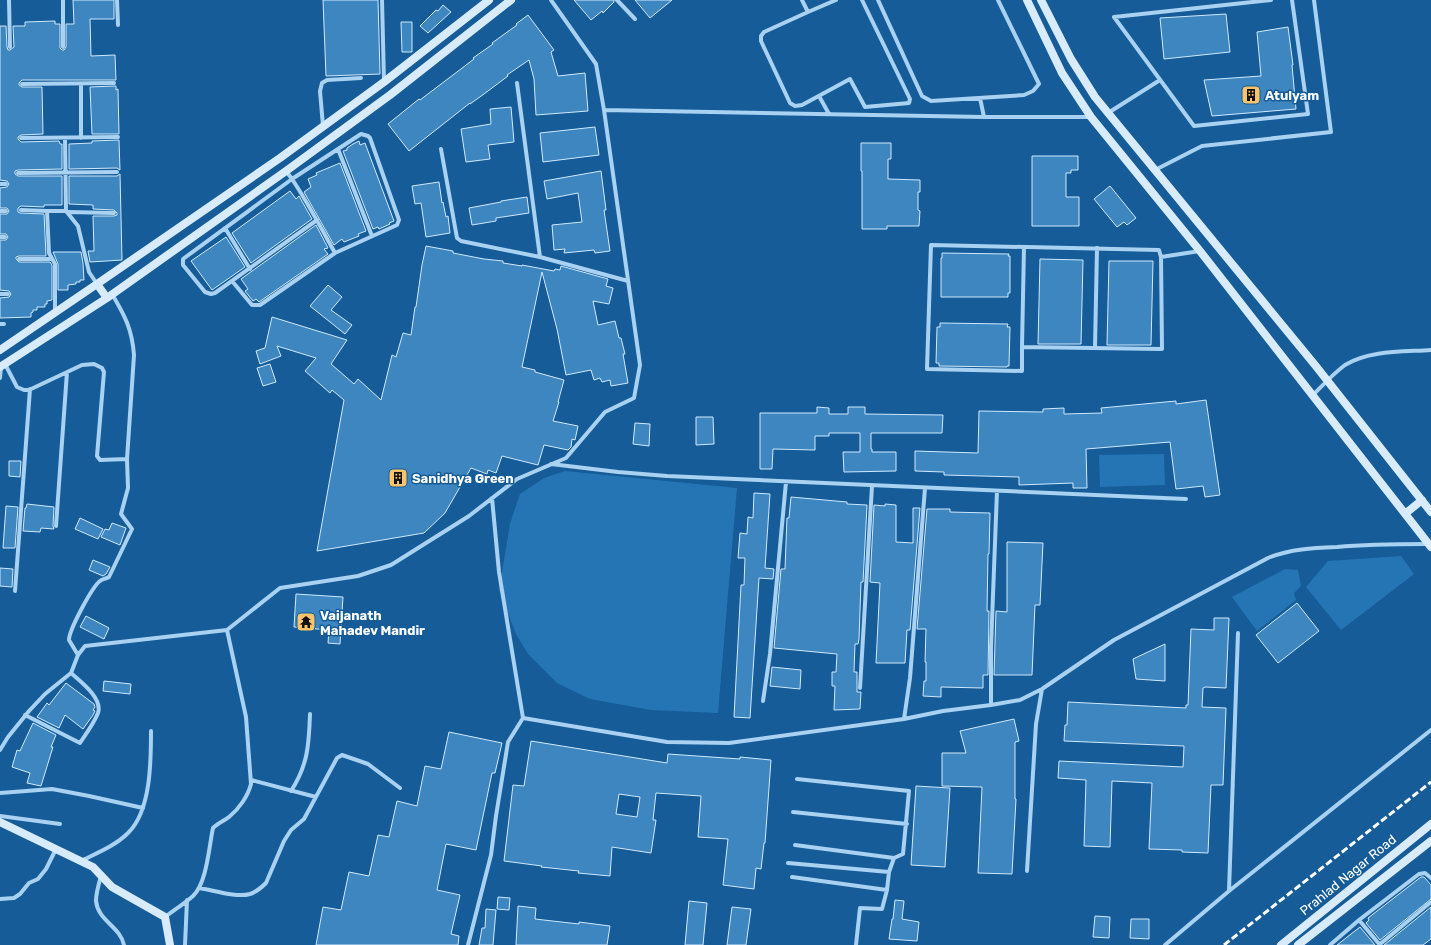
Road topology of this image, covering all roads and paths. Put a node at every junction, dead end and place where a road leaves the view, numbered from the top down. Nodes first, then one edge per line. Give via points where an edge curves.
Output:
1 (9, 0) edge
2 (63, 0) edge
3 (118, 0) edge
4 (382, 0) edge
5 (489, 0) edge
6 (511, 0) edge
7 (551, 0) edge
8 (617, 0) edge
9 (802, 0) edge
10 (836, 0) edge
11 (862, 0) edge
12 (878, 0) edge
13 (998, 0) edge
14 (1027, 0) edge
15 (1042, 0) edge
16 (1270, 0) edge
17 (1292, 0) edge
18 (1314, 0) edge
19 (808, 12) junction
20 (635, 19) dead end
21 (118, 25) dead end
22 (10, 47) dead end
23 (63, 47) dead end
24 (361, 78) dead end
25 (1160, 80) junction
26 (384, 82) junction
27 (114, 83) dead end
28 (517, 83) dead end
29 (22, 84) dead end
30 (81, 84) junction
31 (819, 96) junction
32 (980, 98) junction
33 (865, 107) junction
34 (604, 110) junction
35 (1108, 113) junction
36 (829, 114) junction
37 (868, 115) junction
38 (984, 117) junction
39 (1091, 117) junction
40 (323, 127) junction
41 (118, 137) dead end
42 (21, 138) dead end
43 (66, 138) junction
44 (81, 138) junction
45 (338, 149) junction
46 (441, 149) dead end
47 (286, 171) junction
48 (1154, 171) junction
49 (117, 172) dead end
50 (18, 173) dead end
51 (66, 173) junction
52 (292, 179) junction
53 (0, 184) edge
54 (6, 184) dead end
55 (21, 210) dead end
56 (0, 211) edge
57 (6, 211) dead end
58 (47, 211) junction
59 (67, 211) junction
60 (114, 212) dead end
61 (317, 220) junction
62 (224, 228) junction
63 (372, 236) junction
64 (0, 237) edge
65 (5, 237) dead end
66 (1024, 247) junction
67 (1097, 248) junction
68 (1200, 251) junction
69 (335, 253) junction
70 (540, 257) junction
71 (1161, 257) junction
72 (19, 259) dead end
73 (52, 259) junction
74 (250, 268) junction
75 (628, 280) junction
76 (232, 281) junction
77 (97, 284) junction
78 (0, 294) edge
79 (8, 294) dead end
80 (109, 296) junction
81 (55, 313) junction
82 (1022, 347) junction
83 (1095, 348) junction
84 (0, 350) edge
85 (1431, 350) edge
86 (2, 366) edge
87 (67, 372) junction
88 (0, 378) edge
89 (1327, 382) junction
90 (30, 389) junction
91 (1313, 395) junction
92 (127, 459) junction
93 (551, 464) junction
94 (786, 482) junction
95 (872, 486) junction
96 (925, 488) junction
97 (997, 492) junction
98 (492, 498) junction
99 (1186, 499) dead end
100 (1422, 500) junction
101 (1431, 512) edge
102 (1406, 513) junction
103 (56, 526) dead end
104 (1430, 545) edge
105 (15, 591) dead end
106 (227, 630) junction
107 (1238, 633) dead end
108 (78, 655) junction
109 (71, 673) junction
110 (860, 688) dead end
111 (1042, 689) junction
112 (763, 701) dead end
113 (991, 705) junction
114 (310, 714) dead end
115 (25, 715) junction
116 (523, 718) junction
117 (904, 719) junction
118 (1431, 730) edge
119 (151, 731) dead end
120 (0, 750) edge
121 (797, 779) dead end
122 (251, 780) junction
123 (400, 788) dead end
124 (291, 790) junction
125 (0, 793) edge
126 (316, 797) junction
127 (143, 808) junction
128 (793, 812) dead end
129 (0, 816) edge
130 (0, 822) edge
131 (60, 824) dead end
132 (907, 824) junction
133 (1431, 824) edge
134 (1431, 841) edge
135 (795, 845) dead end
136 (56, 849) junction
137 (894, 858) junction
138 (80, 861) junction
139 (788, 863) dead end
140 (1027, 871) dead end
141 (889, 872) junction
142 (101, 876) junction
143 (792, 877) dead end
144 (1431, 878) edge
145 (199, 888) junction
146 (887, 890) junction
147 (1229, 891) junction
148 (0, 900) edge
149 (187, 900) junction
150 (1431, 902) edge
151 (165, 916) junction
152 (1360, 920) junction
153 (124, 945) edge
154 (170, 945) edge
155 (185, 945) edge
156 (468, 945) edge
157 (856, 945) edge
158 (1165, 945) edge
159 (1280, 945) edge
160 (1298, 945) edge
161 (1330, 945) edge
162 (1379, 945) edge

1 - 22 street
2 - 23 street
3 - 21 street
4 - 26 street
5 - 26 street
6 - 47 street via 390,95
7 - 34 street via 596,64
8 - 20 street
9 - 19 street
10 - 19 street
11 - 33 street via 910,99 909,103
12 - 32 street via 922,96 931,101
13 - 32 street via 1039,84 1024,96
14 - 39 street via 1062,73
15 - 35 street via 1071,59
16 - 25 street via 1114,18
17 - 25 street via 1308,114 1194,126
18 - 48 street via 1331,132 1202,146
19 - 31 street via 764,32 761,41 790,103 795,106 802,105
24 - 40 street via 328,80 322,83 320,91
25 - 35 street
26 - 40 street
27 - 30 street
28 - 70 street
29 - 30 street
30 - 44 street
31 - 33 street via 850,79
31 - 36 street
32 - 38 street
33 - 37 street
34 - 36 street
34 - 75 street
35 - 48 street
36 - 37 street
37 - 38 street
38 - 39 street
39 - 68 street
40 - 77 street
41 - 44 street
42 - 43 street
43 - 44 street
43 - 51 street
45 - 52 street
45 - 63 street
45 - 63 street via 362,134 370,138 399,220 397,225
46 - 70 street via 457,238 461,241
47 - 52 street
47 - 80 street
48 - 89 street
49 - 51 street
50 - 51 street
51 - 59 street
52 - 61 street
52 - 62 street
53 - 54 street
55 - 58 street
56 - 57 street
58 - 59 street
58 - 73 street via 49,253
59 - 60 street
59 - 77 street via 78,226 89,272
61 - 69 street
61 - 74 street
62 - 74 street
62 - 76 street via 183,259 183,265 205,292 211,294
63 - 69 street
64 - 65 street
66 - 67 street
66 - 82 street
66 - 82 street via 931,245 927,369 1022,371
67 - 71 street via 1159,250
67 - 83 street
68 - 71 street
68 - 91 street
69 - 76 street via 260,305 252,305
70 - 75 street
71 - 83 street via 1162,349
72 - 73 street
73 - 81 street via 55,264
74 - 76 street
75 - 93 street via 640,365 634,398 605,412 566,458
77 - 80 street
77 - 81 street
78 - 79 street
80 - 86 street
80 - 92 street via 123,314 132,338 134,355
81 - 84 street
82 - 83 street
85 - 89 street via 1365,357 1344,366
86 - 88 street
86 - 90 street via 16,387
87 - 90 street
87 - 92 street via 89,364 102,368 104,372 97,456 100,460
87 - 103 street
89 - 91 street
89 - 100 street
90 - 105 street
91 - 102 street
92 - 108 street via 128,488 120,514 132,531 109,577 100,580 72,627 69,640
93 - 94 street via 618,472
93 - 98 street via 517,479
94 - 95 street
94 - 112 street via 770,654
95 - 96 street
95 - 110 street
96 - 97 street
96 - 117 street via 910,678
97 - 99 street
97 - 113 street
98 - 106 street via 392,565 358,576 280,588
98 - 116 street via 499,572
100 - 101 street
100 - 102 street
102 - 104 street
104 - 111 street via 1384,543 1282,552 1114,640
106 - 108 street via 86,646
106 - 122 street via 246,717
107 - 147 street
108 - 109 street
109 - 115 street via 45,694
109 - 115 street via 94,696 98,706 98,714 80,743
111 - 113 street via 1020,700
111 - 140 street via 1036,724
113 - 117 street
114 - 124 street via 309,748 298,780
115 - 120 street
116 - 117 street via 667,742 729,743
116 - 156 street via 508,742 491,855
118 - 147 street
119 - 127 street via 151,763
121 - 132 street via 909,791
122 - 124 street
122 - 145 street via 249,792 239,807 213,828
123 - 126 street via 368,764 342,755 337,758
124 - 126 street
125 - 127 street via 52,789
126 - 145 street via 304,819 288,834 266,883 261,888 252,894 241,895
127 - 138 street via 129,832 105,850
128 - 132 street
129 - 131 street
130 - 136 street
132 - 137 street via 903,854
133 - 159 street, Prahlad Nagar Road
134 - 160 street, Prahlad Nagar Road
135 - 137 street
136 - 138 street
136 - 148 street via 38,879 29,883 14,898
137 - 141 street
138 - 142 street via 93,867
139 - 141 street
141 - 146 street
142 - 151 street via 112,887
142 - 153 street via 96,899 97,907 105,920 122,937
143 - 146 street
144 - 152 street via 1425,873 1419,874
145 - 149 street
146 - 157 street via 882,909 860,908
147 - 158 street
149 - 151 street
149 - 155 street
150 - 162 street
151 - 154 street
152 - 161 street
152 - 162 street

